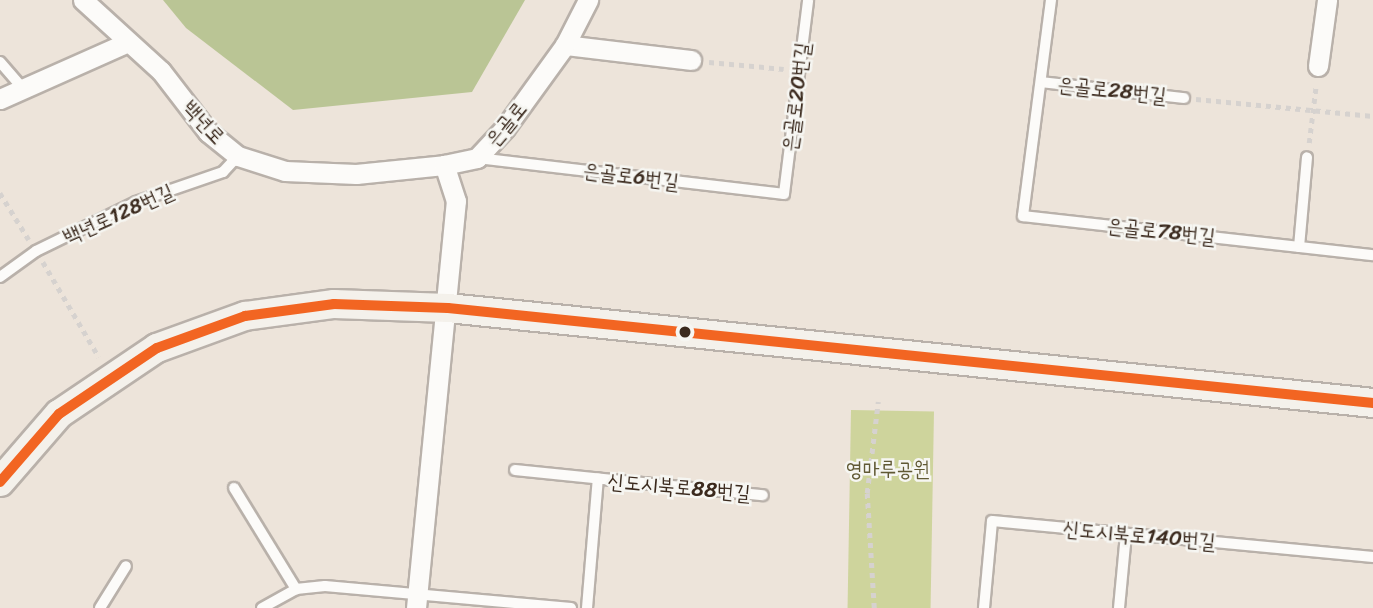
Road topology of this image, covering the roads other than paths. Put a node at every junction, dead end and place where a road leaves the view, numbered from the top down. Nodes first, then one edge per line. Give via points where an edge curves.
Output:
1 (83, 0) edge
2 (588, 0) edge
3 (808, 0) edge
4 (1051, 0) edge
5 (1327, 0) edge
6 (128, 42) junction
7 (565, 45) junction
8 (691, 60) road end
9 (0, 62) edge
10 (1318, 66) road end
11 (1041, 82) junction
12 (22, 87) junction
13 (1184, 98) road end
14 (0, 99) edge
15 (238, 156) junction
16 (1307, 157) road end
17 (477, 158) junction
18 (444, 165) junction
19 (784, 194) joint
20 (1023, 216) joint
21 (1299, 247) junction
22 (1373, 255) edge
23 (0, 277) edge
24 (448, 308) junction
25 (1373, 404) edge
26 (515, 470) dead end
27 (598, 478) junction
28 (0, 482) edge
29 (234, 488) dead end
30 (763, 495) dead end
31 (1126, 534) junction
32 (1373, 557) edge
33 (126, 566) dead end
34 (296, 589) junction
35 (417, 600) edge
36 (100, 608) edge
37 (262, 608) edge
38 (571, 608) edge
39 (587, 608) edge
40 (984, 608) edge
41 (1119, 608) edge

1 - 6 street, 백년로
2 - 7 street, 은골로
3 - 19 lane, 은골로20번길
4 - 11 lane, 은골로28번길
5 - 10 street
6 - 12 street
6 - 15 street, 백년로 via 161,71 208,132
7 - 8 street
7 - 17 street, 은골로 via 505,128
9 - 12 lane
11 - 13 lane, 은골로28번길
11 - 20 lane, 은골로28번길
12 - 14 street
15 - 18 street, 백년로 via 285,171
15 - 23 lane, 백년로128번길 via 223,172 136,202 36,251
16 - 21 lane
17 - 18 street, 은골로
17 - 19 lane, 은골로6번길
18 - 24 street via 456,201
20 - 21 lane, 은골로78번길
21 - 22 lane, 은골로78번길
24 - 25 street
24 - 28 street via 334,304 245,316 157,348 59,414
24 - 35 street
26 - 27 lane
27 - 30 lane, 신도시북로88번길
27 - 39 lane, 신도시북로88번길
29 - 34 lane
31 - 32 lane, 신도시북로140번길
31 - 40 lane, 신도시북로140번길 via 992,521
31 - 41 lane
33 - 36 lane
34 - 35 lane via 325,586
34 - 37 lane
35 - 38 lane

